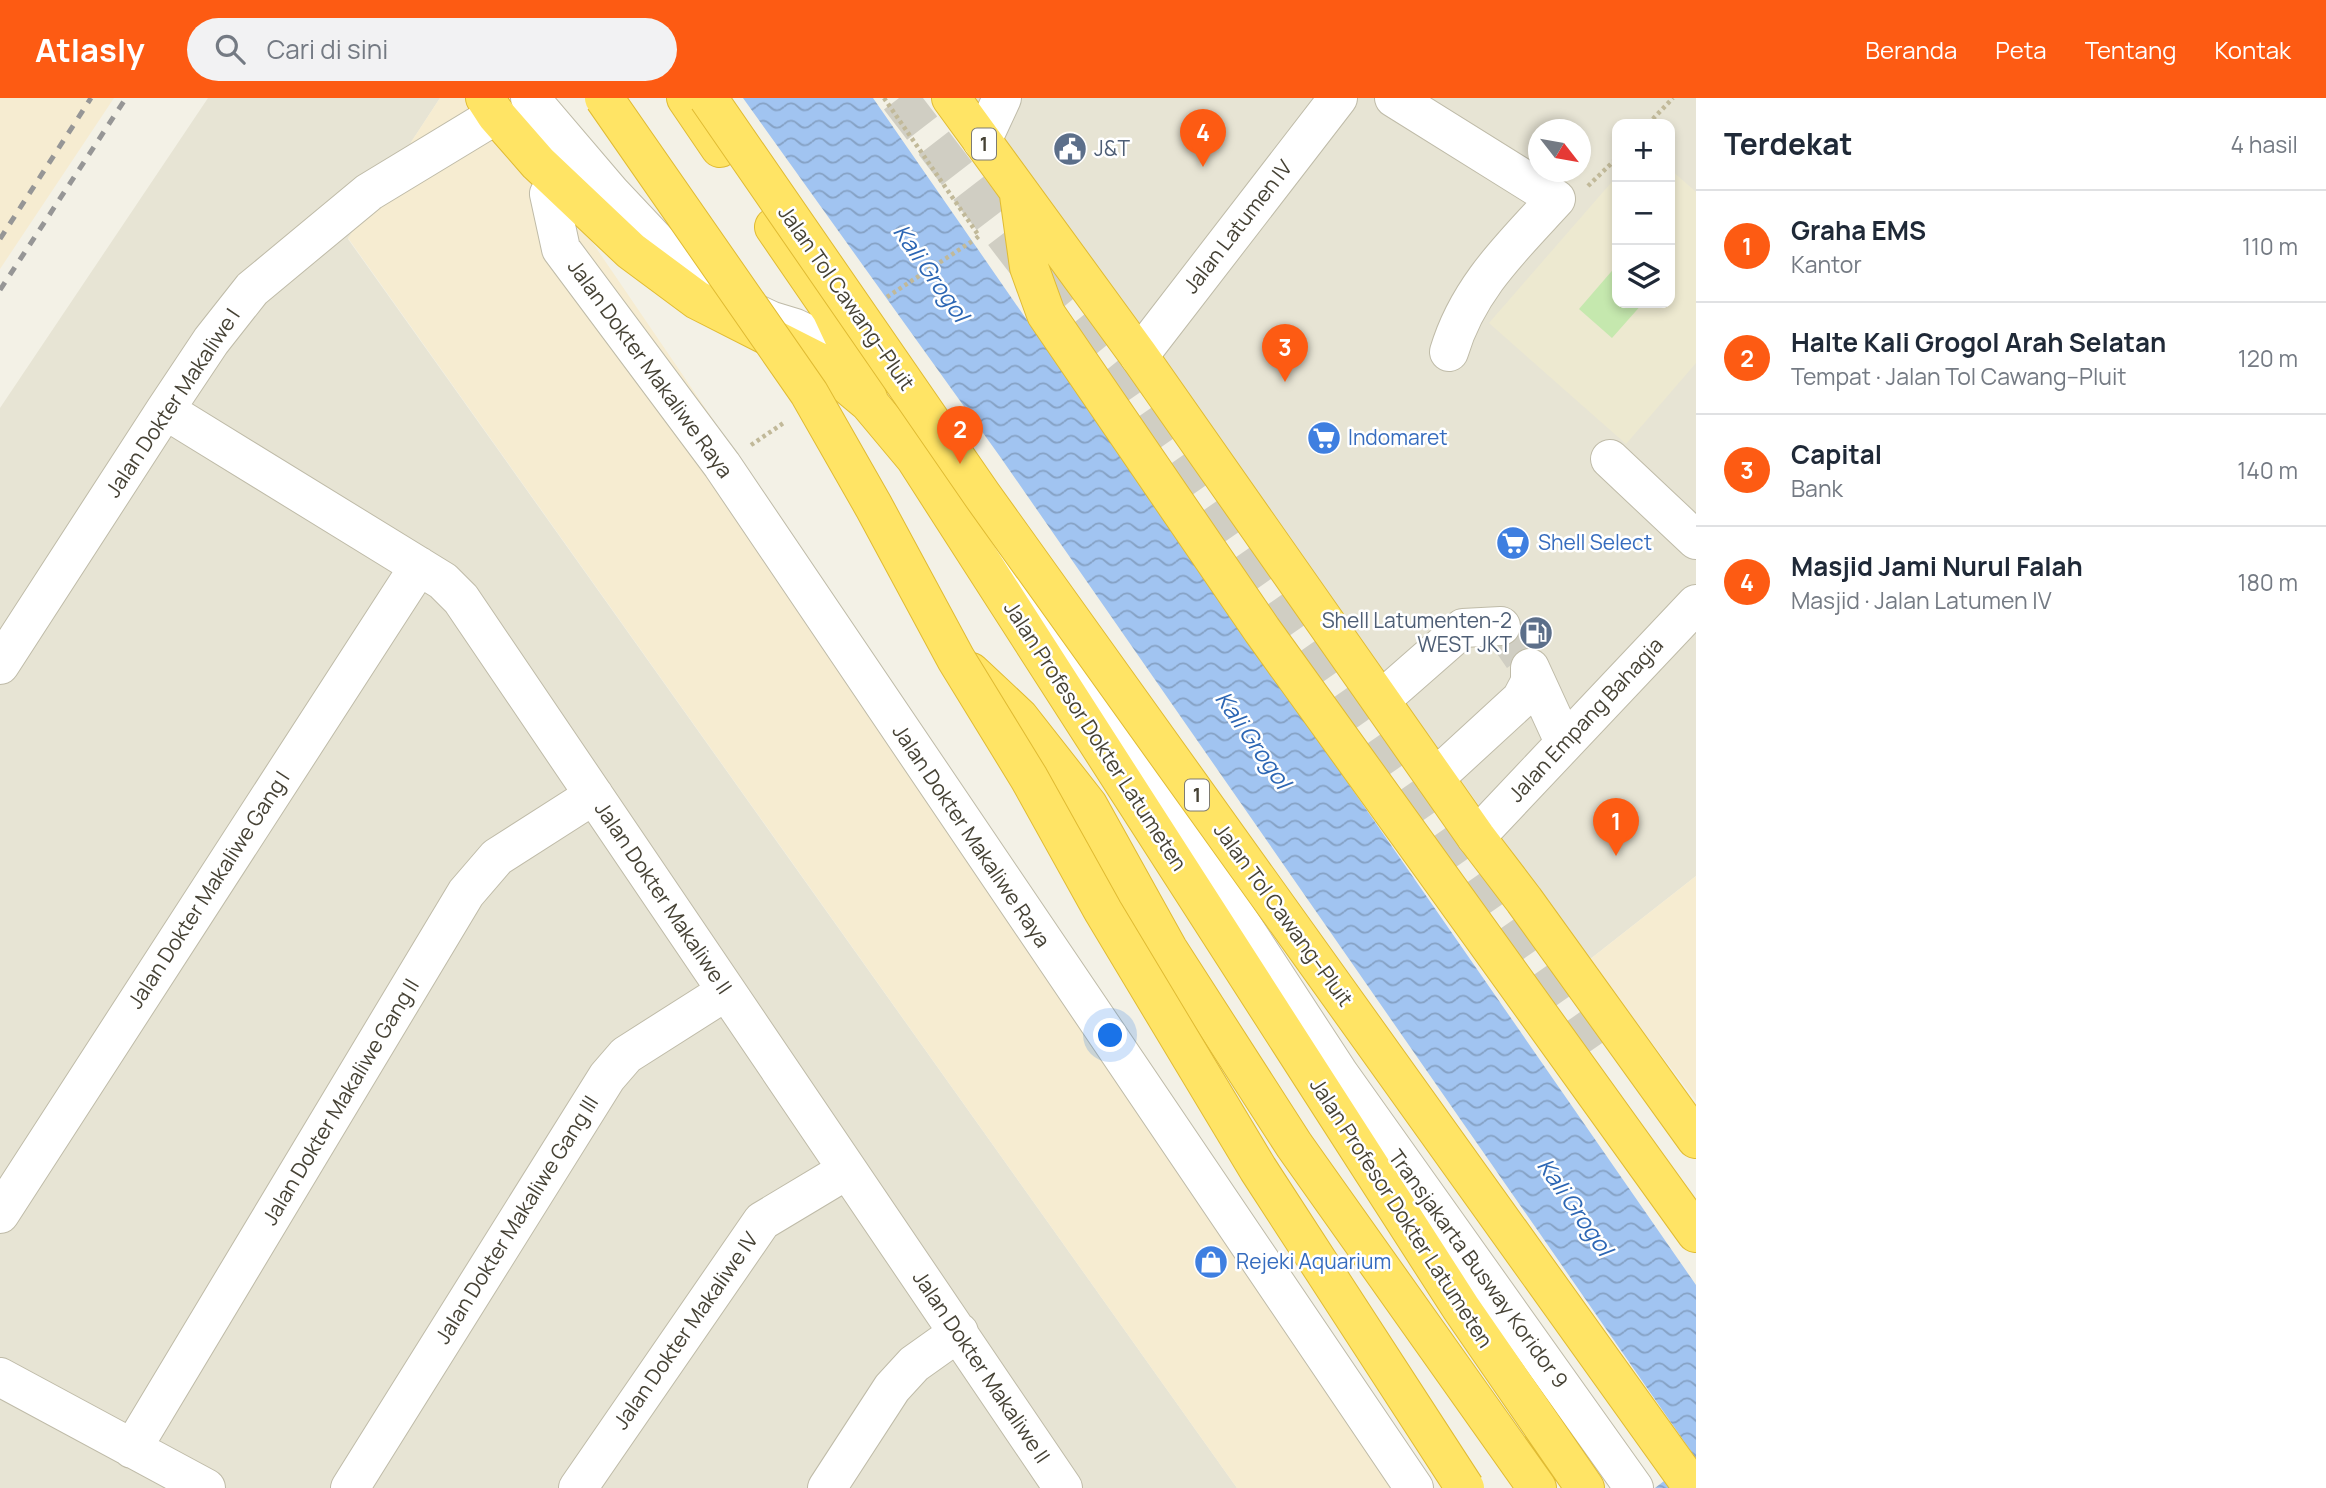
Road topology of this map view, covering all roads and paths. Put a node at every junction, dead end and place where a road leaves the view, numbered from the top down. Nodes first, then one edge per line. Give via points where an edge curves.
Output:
1 (530, 98) edge
2 (604, 98) edge
3 (686, 98) edge
4 (708, 98) edge
5 (884, 98) edge
6 (951, 98) edge
7 (1002, 98) edge
8 (1338, 98) edge
9 (1394, 98) edge
10 (1673, 98) edge
11 (491, 107) edge
12 (1653, 119) edge
13 (982, 141) junction
14 (558, 182) junction
15 (1018, 189) junction
16 (885, 299) dead end
17 (1449, 352) dead end
18 (852, 355) junction
19 (1139, 356) junction
20 (869, 402) junction
21 (164, 410) junction
22 (1610, 459) dead end
23 (1696, 540) edge
24 (419, 566) junction
25 (1696, 604) edge
26 (1502, 626) dead end
27 (956, 659) junction
28 (0, 665) edge
29 (1382, 699) junction
30 (1564, 742) junction
31 (1436, 778) junction
32 (594, 795) junction
33 (1476, 837) junction
34 (725, 992) junction
35 (1696, 1139) edge
36 (847, 1170) junction
37 (0, 1214) edge
38 (1696, 1233) edge
39 (959, 1332) junction
40 (0, 1377) edge
41 (132, 1449) junction
42 (1625, 1475) edge
43 (1572, 1483) edge
44 (206, 1488) edge
45 (350, 1488) edge
46 (578, 1488) edge
47 (827, 1488) edge
48 (1063, 1488) edge
49 (1413, 1488) edge
50 (1465, 1488) edge
51 (1537, 1488) edge
52 (1693, 1488) edge

1 - 18 street, Transjakarta Busway Koridor 9 via 611,193 712,293
2 - 27 highway, bridge via 809,393
3 - 18 highway via 831,310
4 - 52 highway, Jalan Tol Cawang–Pluit / 1, bridge via 982,495
5 - 16 path, bridge via 979,236
6 - 13 highway, 1
7 - 13 street
8 - 19 street, Jalan Latumen IV
9 - 17 street via 1556,199 1469,301
10 - 12 path
11 - 14 highway, Jalan Profesor Dokter Latumeten
11 - 21 street, Jalan Dokter Makaliwe I via 369,192 252,289
13 - 15 highway, 1
14 - 20 highway, Jalan Profesor Dokter Latumeten via 631,250 697,300 821,363
14 - 49 street, Jalan Dokter Makaliwe Raya via 549,194 561,248 722,465
15 - 19 highway, 1
15 - 38 highway via 1029,267 1046,314 1262,630
18 - 20 highway
18 - 42 street, Transjakarta Busway Koridor 9 via 891,394 935,456 1338,1072
19 - 29 highway, 1
20 - 43 highway, Jalan Profesor Dokter Latumeten via 930,480
21 - 24 street, Jalan Dokter Makaliwe II
21 - 28 street, Jalan Dokter Makaliwe I
22 - 23 street
24 - 32 street, Jalan Dokter Makaliwe II via 461,599
24 - 37 street, Jalan Dokter Makaliwe Gang I
25 - 30 street, Jalan Empang Bahagia
26 - 29 street via 1463,628
27 - 50 highway, bridge via 1258,1169
27 - 51 highway, bridge via 1019,717 1088,805 1168,949 1294,1145
29 - 31 highway, 1
30 - 31 street via 1530,668 1530,682 1521,699
30 - 33 street, Jalan Empang Bahagia
31 - 33 highway, 1
32 - 34 street, Jalan Dokter Makaliwe II
32 - 41 street, Jalan Dokter Makaliwe Gang II via 497,857 466,893
33 - 35 highway, 1
34 - 36 street, Jalan Dokter Makaliwe II
34 - 45 street, Jalan Dokter Makaliwe Gang III via 626,1055 607,1077
36 - 39 street, Jalan Dokter Makaliwe II
36 - 46 street, Jalan Dokter Makaliwe IV via 762,1221
39 - 47 street via 914,1364 892,1388
39 - 48 street, Jalan Dokter Makaliwe II
40 - 41 street
41 - 44 street

